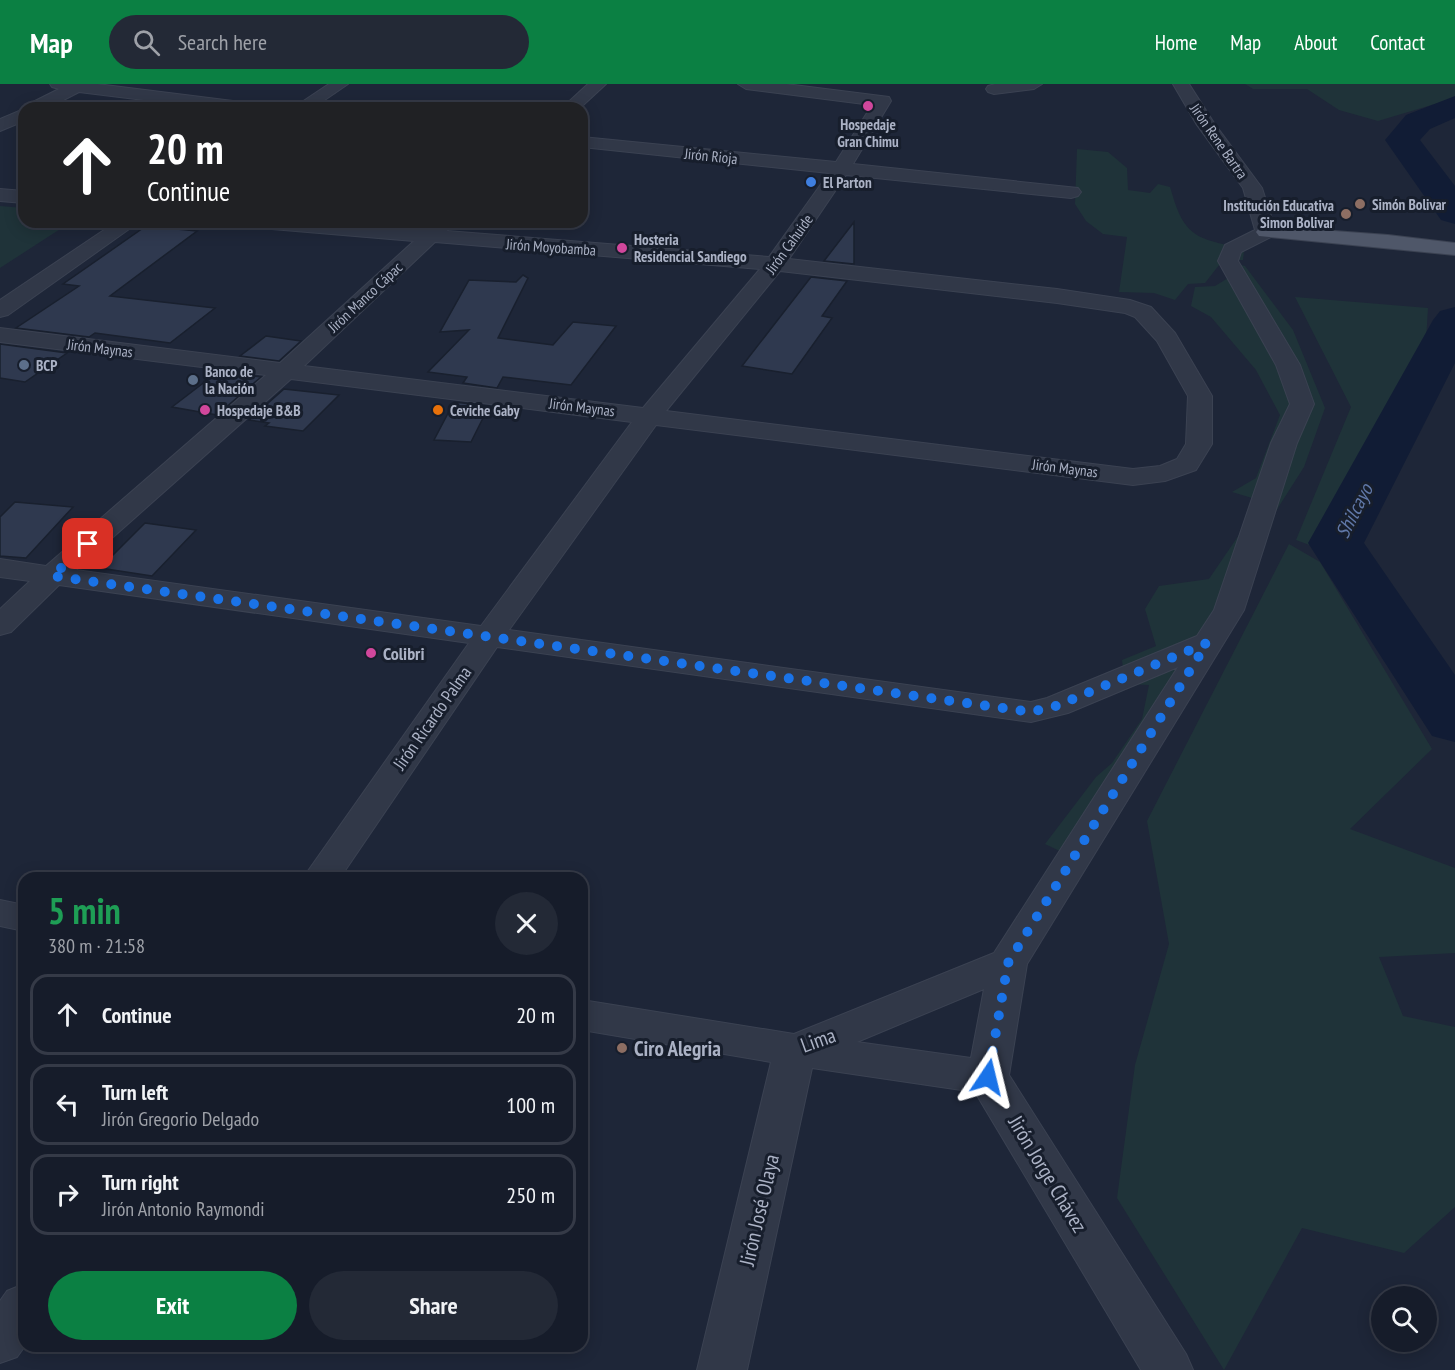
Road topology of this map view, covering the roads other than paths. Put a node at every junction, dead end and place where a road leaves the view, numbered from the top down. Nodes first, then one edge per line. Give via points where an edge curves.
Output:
1 (58, 84) edge
2 (340, 84) edge
3 (598, 84) edge
4 (746, 84) edge
5 (838, 84) edge
6 (1035, 84) edge
7 (1181, 84) edge
8 (79, 85) edge
9 (994, 89) dead end
10 (883, 101) junction
11 (46, 102) edge
12 (205, 102) edge
13 (311, 102) edge
14 (577, 102) edge
15 (18, 117) edge
16 (0, 126) edge
17 (588, 143) edge
18 (841, 169) junction
19 (1071, 192) dead end
20 (0, 195) edge
21 (18, 196) edge
22 (120, 228) edge
23 (323, 228) edge
24 (440, 228) edge
25 (1266, 232) junction
26 (429, 238) junction
27 (1455, 249) edge
28 (775, 264) junction
29 (0, 310) edge
30 (0, 335) edge
31 (285, 371) junction
32 (650, 415) junction
33 (1165, 473) joint
34 (0, 568) edge
35 (52, 576) junction
36 (0, 626) edge
37 (488, 637) junction
38 (1207, 643) junction
39 (325, 872) edge
40 (0, 913) edge
41 (18, 917) edge
42 (1008, 963) junction
43 (588, 1016) edge
44 (795, 1050) junction
45 (988, 1077) junction
46 (18, 1315) edge
47 (0, 1341) edge
48 (722, 1370) edge
49 (1168, 1370) edge

1 - 8 street
2 - 13 street
3 - 14 street
4 - 10 street
5 - 10 street
6 - 9 street
7 - 25 street, Jirón Rene Bartra via 1252,188
8 - 11 street
8 - 12 street
10 - 18 street, Jirón Cahuide
15 - 16 street
17 - 18 street, Jirón Rioja
18 - 19 street, Jirón Rioja
18 - 28 street, Jirón Cahuide
20 - 21 street
22 - 29 street
23 - 26 street, Jirón Moyobamba
24 - 26 street, Jirón Manco Cápac
25 - 27 main road
25 - 38 street via 1232,249 1228,261 1288,365 1302,404 1284,443 1229,610
26 - 28 street, Jirón Moyobamba
26 - 31 street, Jirón Manco Cápac
28 - 32 street, Jirón Cahuide
28 - 33 street, Jirón Moyobamba via 1057,296 1130,306 1143,312 1167,338 1200,396 1199,444 1187,464
30 - 31 street, Jirón Maynas
31 - 32 street, Jirón Maynas
31 - 35 street, Jirón Manco Cápac
32 - 33 street, Jirón Maynas via 1133,477
32 - 37 street, Jirón Ricardo Palma
34 - 35 street
35 - 36 street, Jirón Manco Cápac
35 - 37 street
37 - 38 street via 1031,712 1056,706
37 - 39 street, Jirón Ricardo Palma
38 - 42 street
40 - 41 street
42 - 44 street, Lima
42 - 45 street
43 - 44 street, Lima
44 - 45 street
44 - 48 street, Jirón José Olaya
45 - 49 street, Jirón Jorge Chávez
46 - 47 street

